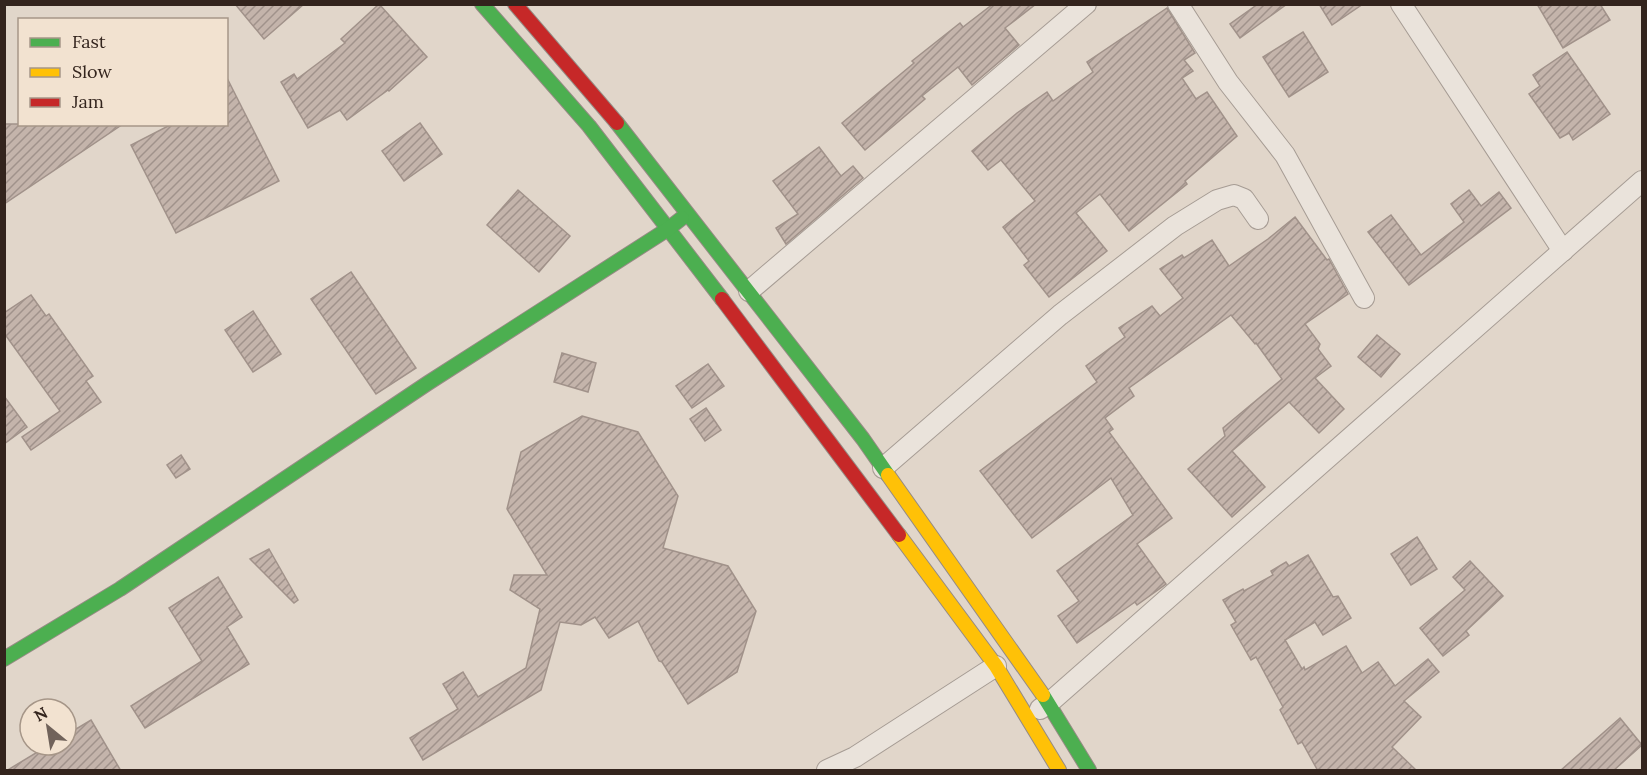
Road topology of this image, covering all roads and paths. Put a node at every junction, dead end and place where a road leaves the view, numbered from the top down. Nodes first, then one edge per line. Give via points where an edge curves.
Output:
1 (482, 4) edge
2 (515, 4) edge
3 (1086, 4) edge
4 (1178, 4) edge
5 (1401, 4) edge
6 (1642, 181) edge
7 (688, 213) junction
8 (1258, 219) dead end
9 (668, 229) junction
10 (1563, 251) junction
11 (749, 291) junction
12 (1364, 298) dead end
13 (884, 468) junction
14 (4, 660) edge
15 (996, 666) junction
16 (1049, 703) junction
17 (1027, 716) junction
18 (827, 771) edge
19 (1059, 771) edge
20 (1089, 771) edge

1 - 9 main road via 589,126
2 - 7 main road
3 - 11 street
4 - 12 street via 1228,82 1285,155
5 - 10 street
6 - 10 street
7 - 9 main road
7 - 11 main road
8 - 13 street via 1244,199 1234,195 1217,200 1175,226 1060,315
9 - 14 main road via 428,383 120,589
9 - 15 main road
10 - 16 street
11 - 13 main road
13 - 16 main road
15 - 17 main road
15 - 18 street
16 - 17 street
16 - 20 main road
17 - 19 main road

